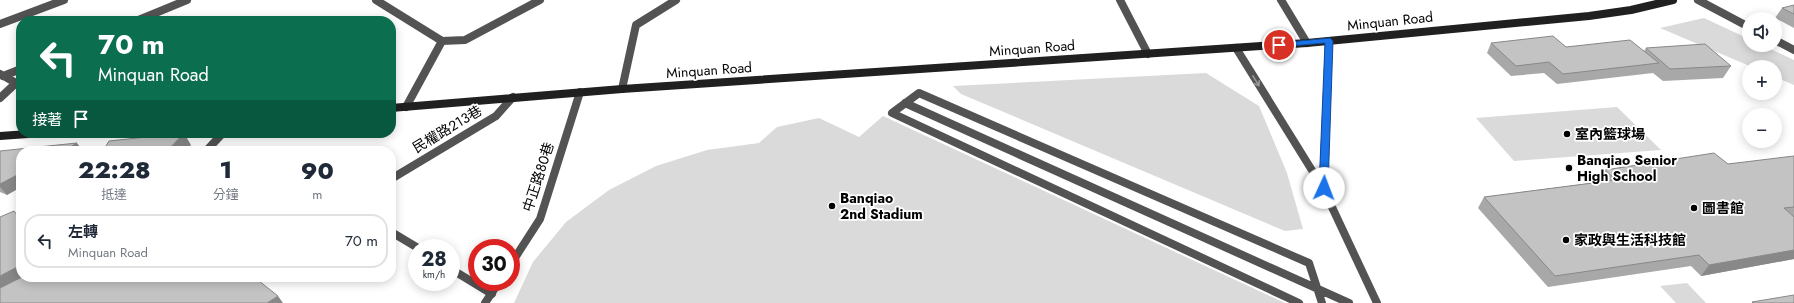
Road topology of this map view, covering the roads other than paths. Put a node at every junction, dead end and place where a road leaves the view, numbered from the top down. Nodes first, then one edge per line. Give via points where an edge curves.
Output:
1 (64, 0) edge
2 (187, 0) edge
3 (376, 0) edge
4 (540, 0) edge
5 (676, 0) edge
6 (1120, 0) edge
7 (1281, 0) edge
8 (1673, 0) edge
9 (1698, 0) edge
10 (21, 16) edge
11 (148, 16) edge
12 (16, 18) edge
13 (1742, 23) edge
14 (0, 24) edge
15 (1330, 41) junction
16 (442, 42) junction
17 (1307, 43) junction
18 (1782, 44) edge
19 (1236, 48) junction
20 (1794, 50) edge
21 (1148, 54) junction
22 (16, 71) edge
23 (2, 75) edge
24 (622, 89) junction
25 (580, 92) junction
26 (513, 97) junction
27 (0, 98) edge
28 (905, 103) junction
29 (406, 107) junction
30 (396, 108) edge
31 (16, 135) edge
32 (0, 136) edge
33 (219, 138) edge
34 (211, 146) edge
35 (396, 176) edge
36 (1324, 188) junction
37 (396, 235) edge
38 (408, 242) edge
39 (520, 250) edge
40 (460, 274) edge
41 (1318, 290) junction
42 (494, 291) edge
43 (492, 294) junction
44 (485, 303) edge
45 (1298, 303) edge
46 (1322, 303) edge
47 (1349, 303) edge
48 (1377, 303) edge

1 - 10 street
2 - 11 street
3 - 16 street
4 - 16 street via 466,40
5 - 24 street via 636,25
6 - 21 street
7 - 17 street
8 - 15 main road, Minquan Road via 1647,7 1583,16
9 - 13 street
12 - 14 street
15 - 17 main road, Minquan Road
15 - 36 street
16 - 29 street
17 - 19 main road, Minquan Road
18 - 20 street
19 - 21 main road, Minquan Road
19 -> 36 street
21 - 24 main road, Minquan Road
22 - 23 street
23 - 27 street via 16,83
24 - 25 main road, Minquan Road
25 - 26 main road, Minquan Road
25 - 39 street, 中正路80巷 via 540,219
26 - 29 main road, Minquan Road
26 - 35 street, 民權路213巷 via 496,116
28 - 41 street
28 - 41 street via 919,93 1309,263
28 - 45 street via 892,113
29 - 30 main road, Minquan Road
31 - 32 main road
33 - 34 street
36 - 48 street
37 - 38 street
40 - 43 street
41 - 46 street
41 - 47 street
42 - 43 street
43 - 44 street

